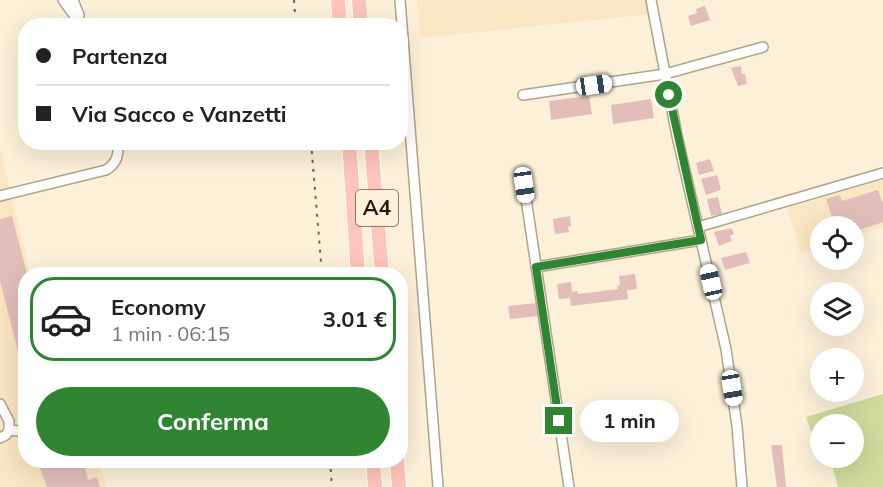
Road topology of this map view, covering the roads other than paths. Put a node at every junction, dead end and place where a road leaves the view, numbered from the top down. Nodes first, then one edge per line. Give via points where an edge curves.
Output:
1 (63, 0) edge
2 (74, 0) edge
3 (338, 0) edge
4 (359, 0) edge
5 (400, 0) edge
6 (651, 0) edge
7 (77, 18) edge
8 (80, 18) edge
9 (339, 18) edge
10 (361, 18) edge
11 (401, 18) edge
12 (764, 47) dead end
13 (666, 74) junction
14 (523, 95) dead end
15 (408, 103) edge
16 (118, 150) edge
17 (350, 150) edge
18 (372, 150) edge
19 (883, 173) edge
20 (524, 185) dead end
21 (0, 196) edge
22 (698, 227) junction
23 (701, 240) junction
24 (358, 267) edge
25 (381, 267) edge
26 (536, 267) junction
27 (0, 404) edge
28 (9, 429) junction
29 (18, 431) edge
30 (0, 438) edge
31 (374, 468) edge
32 (398, 468) edge
33 (375, 487) edge
34 (399, 487) edge
35 (438, 487) edge
36 (569, 487) edge
37 (742, 487) edge

1 - 7 street
2 - 8 street
3 - 9 highway
4 - 10 highway
5 - 11 street
6 - 13 street
12 - 13 street
13 - 14 street
13 - 22 street
15 - 35 street
16 - 21 street via 115,163 106,170
17 - 24 highway, A4
18 - 25 highway, A4
19 - 22 street
20 - 26 street
22 - 23 street
23 - 26 street
23 - 37 street via 726,350
26 - 36 street
27 - 28 street
28 - 29 street
28 - 30 street
31 - 33 highway
32 - 34 highway

